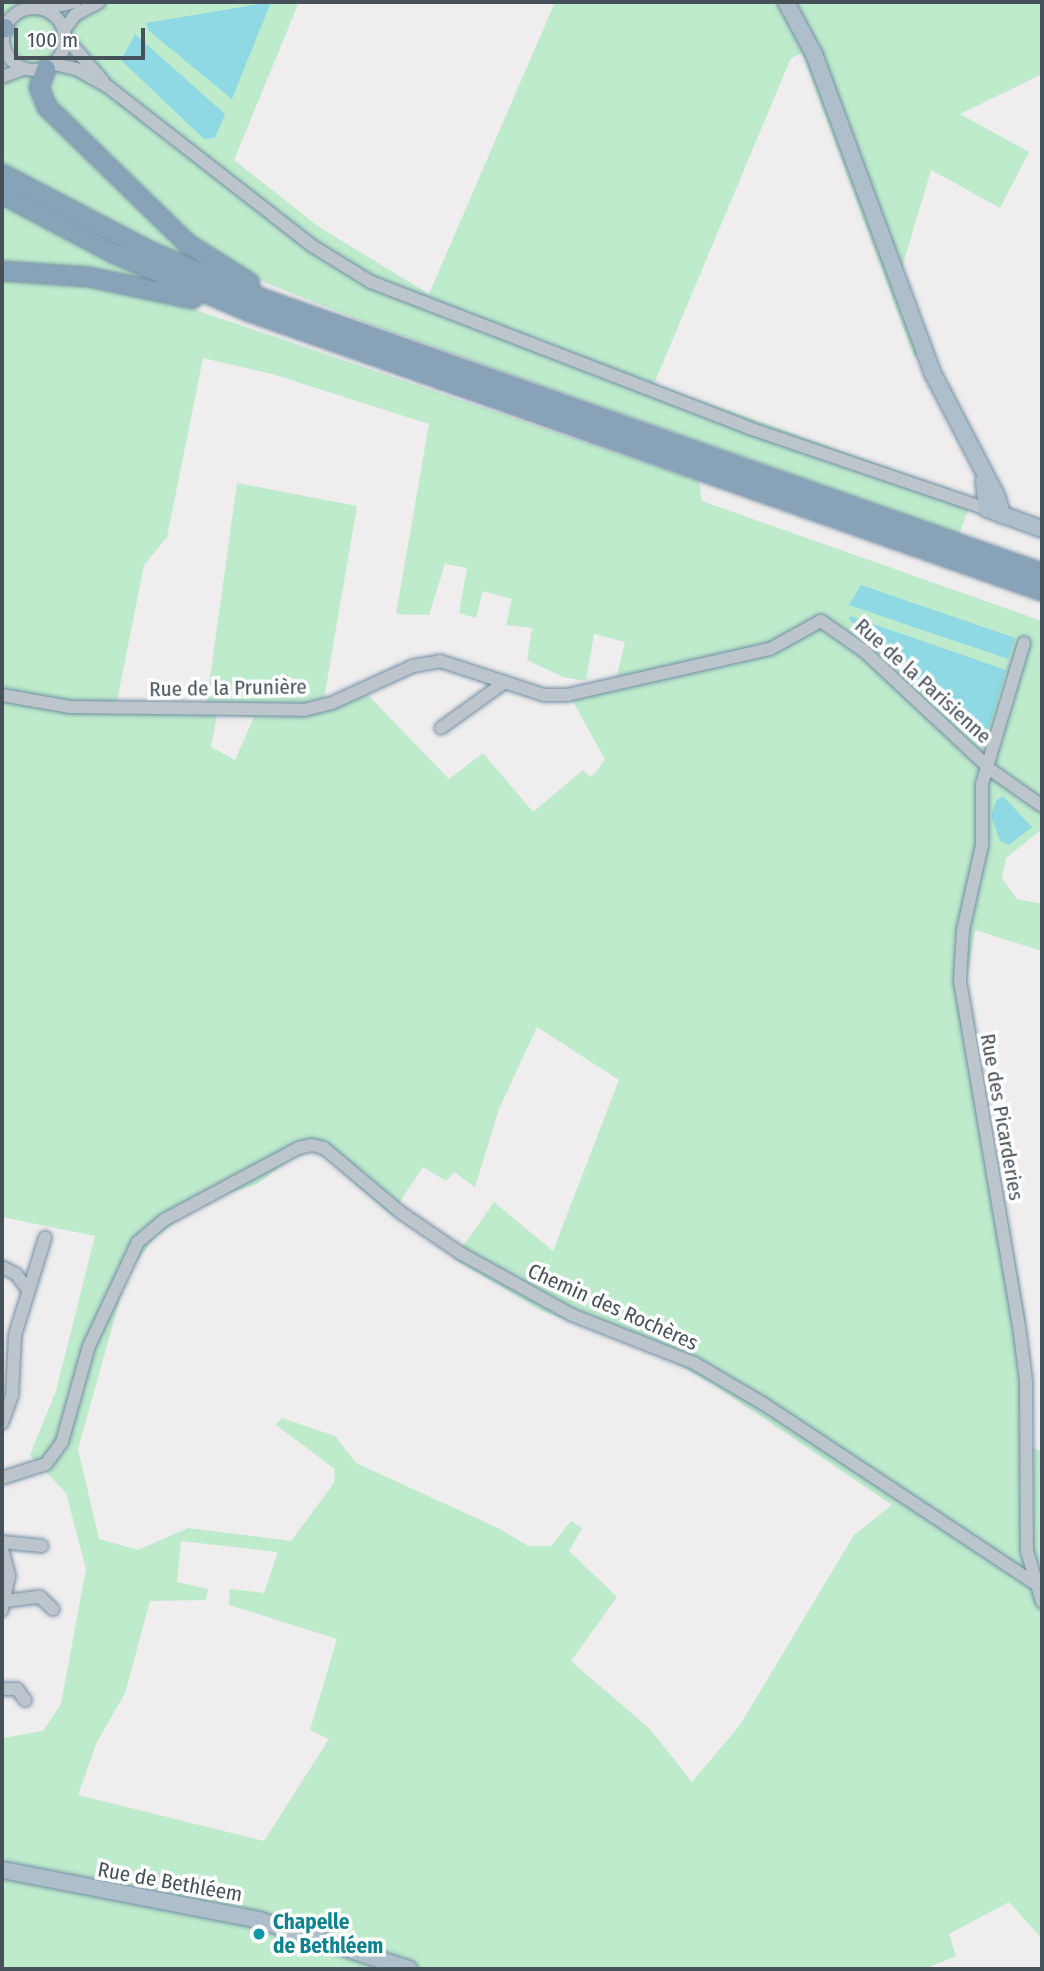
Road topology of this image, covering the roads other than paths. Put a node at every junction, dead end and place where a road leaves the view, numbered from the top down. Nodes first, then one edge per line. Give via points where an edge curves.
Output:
1 (75, 2) edge
2 (99, 2) edge
3 (786, 2) edge
4 (21, 6) edge
5 (44, 9) junction
6 (3, 29) edge
7 (65, 34) junction
8 (3, 52) edge
9 (50, 66) junction
10 (23, 69) junction
11 (2, 77) edge
12 (107, 86) junction
13 (2, 174) edge
14 (2, 194) edge
15 (2, 271) edge
16 (250, 312) junction
17 (320, 319) junction
18 (983, 472) junction
19 (987, 509) junction
20 (1002, 515) junction
21 (1042, 529) edge
22 (1042, 573) edge
23 (1042, 591) edge
24 (1024, 643) dead end
25 (690, 667) joint
26 (505, 682) junction
27 (2, 695) edge
28 (441, 728) dead end
29 (987, 766) junction
30 (1042, 806) edge
31 (45, 1238) dead end
32 (2, 1267) edge
33 (29, 1291) junction
34 (2, 1423) edge
35 (2, 1478) edge
36 (2, 1542) edge
37 (42, 1546) dead end
38 (2, 1549) edge
39 (1034, 1583) junction
40 (1042, 1601) edge
41 (3, 1606) edge
42 (54, 1609) dead end
43 (2, 1689) edge
44 (26, 1700) dead end
45 (2, 1870) edge
46 (409, 1969) edge

1 - 5 street
2 - 7 street via 75,15
3 - 18 main road via 814,54 932,372
4 - 5 street
4 - 6 street
5 - 7 street
6 - 8 street
7 - 9 street
7 - 12 street
8 - 10 street
9 - 10 street
9 - 12 street via 76,69
9 - 17 highway via 39,87 47,107 188,244 227,271 306,306
10 - 11 street
12 - 19 street via 314,247 372,282 749,428
13 - 17 highway via 160,256
14 - 16 highway via 113,253
15 - 16 highway via 112,281 234,313
16 - 23 highway
17 - 22 highway
18 - 19 main road
18 - 20 main road
19 - 20 main road
20 - 21 main road
24 - 29 street, Rue des Picarderies
25 - 26 street, Rue de la Prunière via 567,695 544,695
25 - 29 street, Rue de la Parisienne via 770,649 813,624 829,623
26 - 27 street, Rue de la Prunière via 440,662 413,666 332,703 281,711 70,706
26 - 28 street
29 - 30 street, Rue de la Parisienne
29 - 39 street, Rue des Picarderies via 980,803 982,845 963,930 960,981 1021,1339 1026,1381 1027,1551
31 - 33 street
32 - 33 street via 16,1274
33 - 34 street via 15,1335 12,1395
35 - 39 street, Chemin des Rochères via 46,1464 62,1442 89,1346 138,1242 164,1220 298,1148 312,1145 324,1148 400,1212 460,1253 572,1315 694,1363 764,1404
36 - 37 street
38 - 41 street via 9,1576
39 - 40 street, Rue des Picarderies
41 - 42 street via 40,1597
43 - 44 street via 17,1689
45 - 46 main road, Rue de Bethléem via 258,1920

